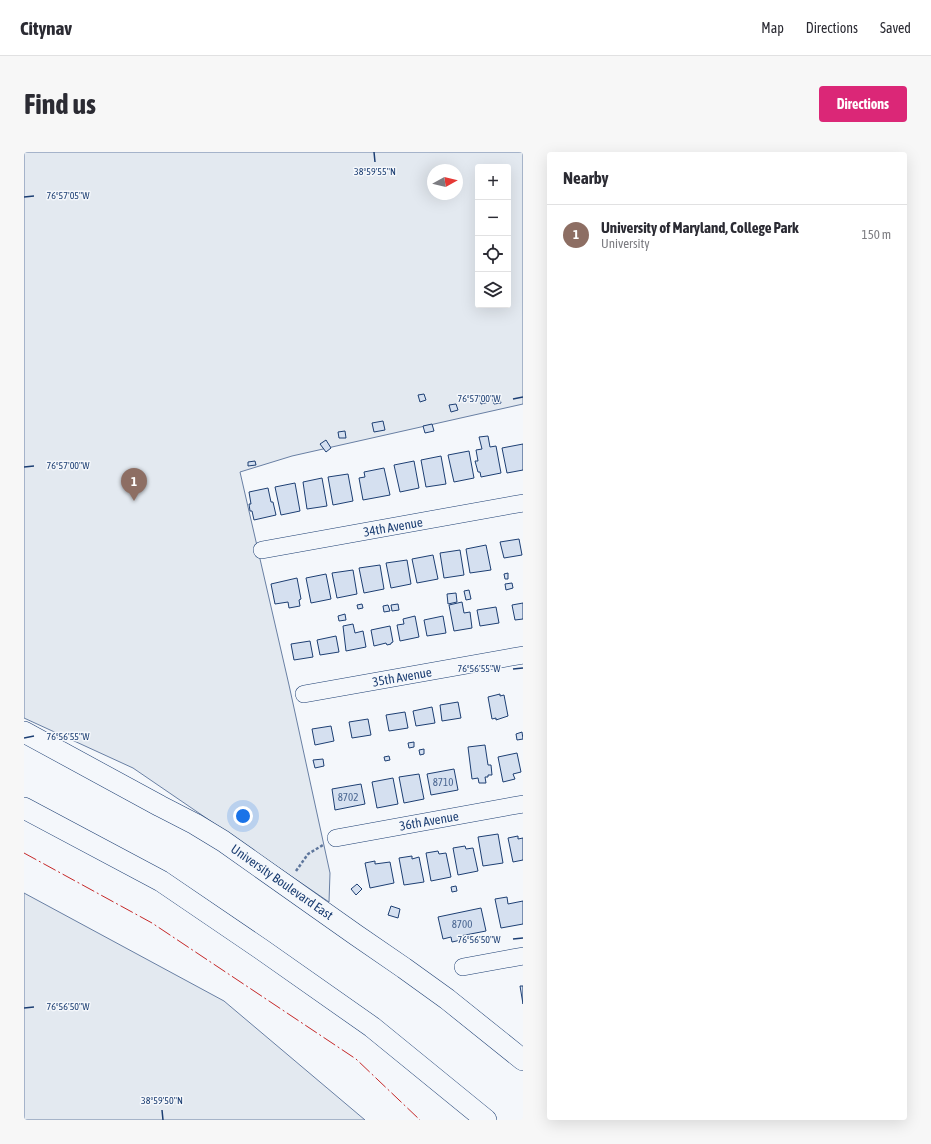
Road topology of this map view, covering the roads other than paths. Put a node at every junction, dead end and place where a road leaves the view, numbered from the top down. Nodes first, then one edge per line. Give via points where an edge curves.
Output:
1 (523, 503) edge
2 (262, 550) dead end
3 (523, 655) edge
4 (304, 694) dead end
5 (24, 732) edge
6 (523, 804) edge
7 (24, 808) edge
8 (336, 838) road end
9 (523, 956) edge
10 (463, 967) dead end
11 (523, 1060) edge
12 (486, 1120) edge

1 - 2 street, 34th Avenue
3 - 4 street, 35th Avenue
5 - 11 main road, University Boulevard East via 223,841 417,976
6 - 8 street, 36th Avenue
7 - 12 main road via 161,881 372,1027
9 - 10 street

